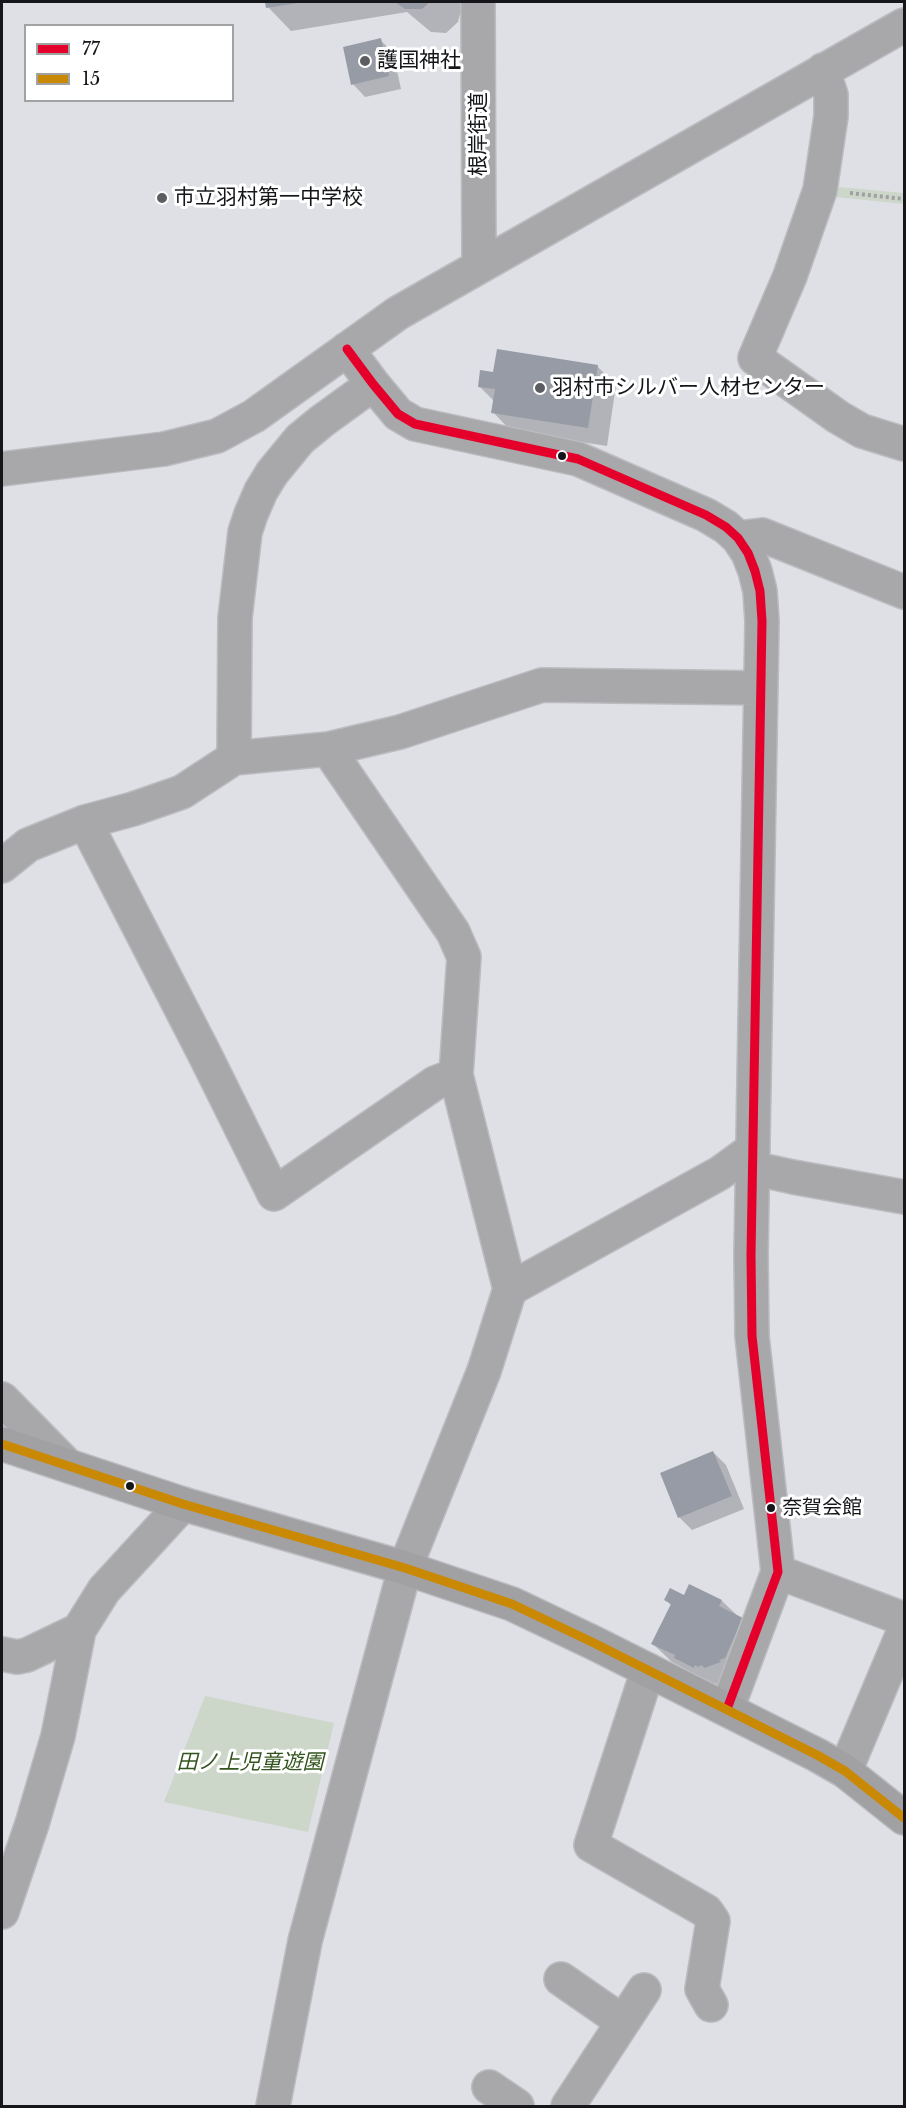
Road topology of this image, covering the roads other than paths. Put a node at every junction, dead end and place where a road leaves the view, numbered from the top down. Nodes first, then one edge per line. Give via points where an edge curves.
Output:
1 (478, 2) edge
2 (904, 25) edge
3 (823, 70) junction
4 (479, 266) junction
5 (347, 349) junction
6 (373, 384) junction
7 (904, 444) edge
8 (2, 469) edge
9 (738, 538) junction
10 (904, 592) edge
11 (760, 688) junction
12 (328, 749) junction
13 (234, 758) junction
14 (85, 822) junction
15 (2, 866) edge
16 (456, 1075) junction
17 (752, 1158) junction
18 (904, 1197) edge
19 (510, 1289) junction
20 (2, 1399) edge
21 (2, 1444) edge
22 (67, 1465) junction
23 (183, 1504) junction
24 (405, 1568) junction
25 (778, 1572) junction
26 (904, 1619) edge
27 (79, 1630) junction
28 (904, 1631) edge
29 (2, 1654) edge
30 (648, 1670) junction
31 (727, 1709) junction
32 (845, 1771) junction
33 (904, 1818) edge
34 (2, 1912) edge
35 (561, 1979) dead end
36 (644, 1990) dead end
37 (711, 2005) dead end
38 (623, 2022) junction
39 (489, 2087) dead end
40 (273, 2106) edge
41 (517, 2106) edge
42 (568, 2106) edge

1 - 4 street, 根岸街道
2 - 3 street
3 - 4 street
3 - 7 street via 831,95 831,116 820,190 790,276 755,358 862,431
4 - 5 street via 398,313
5 - 6 street
5 - 8 street via 254,416 217,436 165,449
6 - 9 street via 398,414 415,424 578,459 705,515
6 - 13 street via 300,440 272,473 251,514 245,532 235,618
9 - 10 street via 762,535
9 - 11 street via 760,591
11 - 12 street via 542,685 400,732
11 - 17 street
12 - 13 street
12 - 16 street via 453,932 464,957
13 - 14 street via 182,792
14 - 15 street via 28,845
14 - 16 street via 274,1194 435,1083
16 - 19 street
17 - 18 street via 793,1177
17 - 19 street
17 - 25 street via 752,1336
19 - 24 street via 484,1371
20 - 22 street
21 - 22 main road
22 - 23 main road
23 - 24 main road
23 - 27 street via 104,1590
24 - 30 main road via 512,1604
24 - 40 street via 305,1941
25 - 26 street
25 - 31 street
27 - 29 street via 27,1655
27 - 34 street via 58,1736
28 - 32 street
30 - 31 main road
30 - 37 street via 591,1845 705,1911 713,1922 702,1989
31 - 32 main road
32 - 33 main road
35 - 38 street
36 - 38 street
38 - 42 street
39 - 41 street

